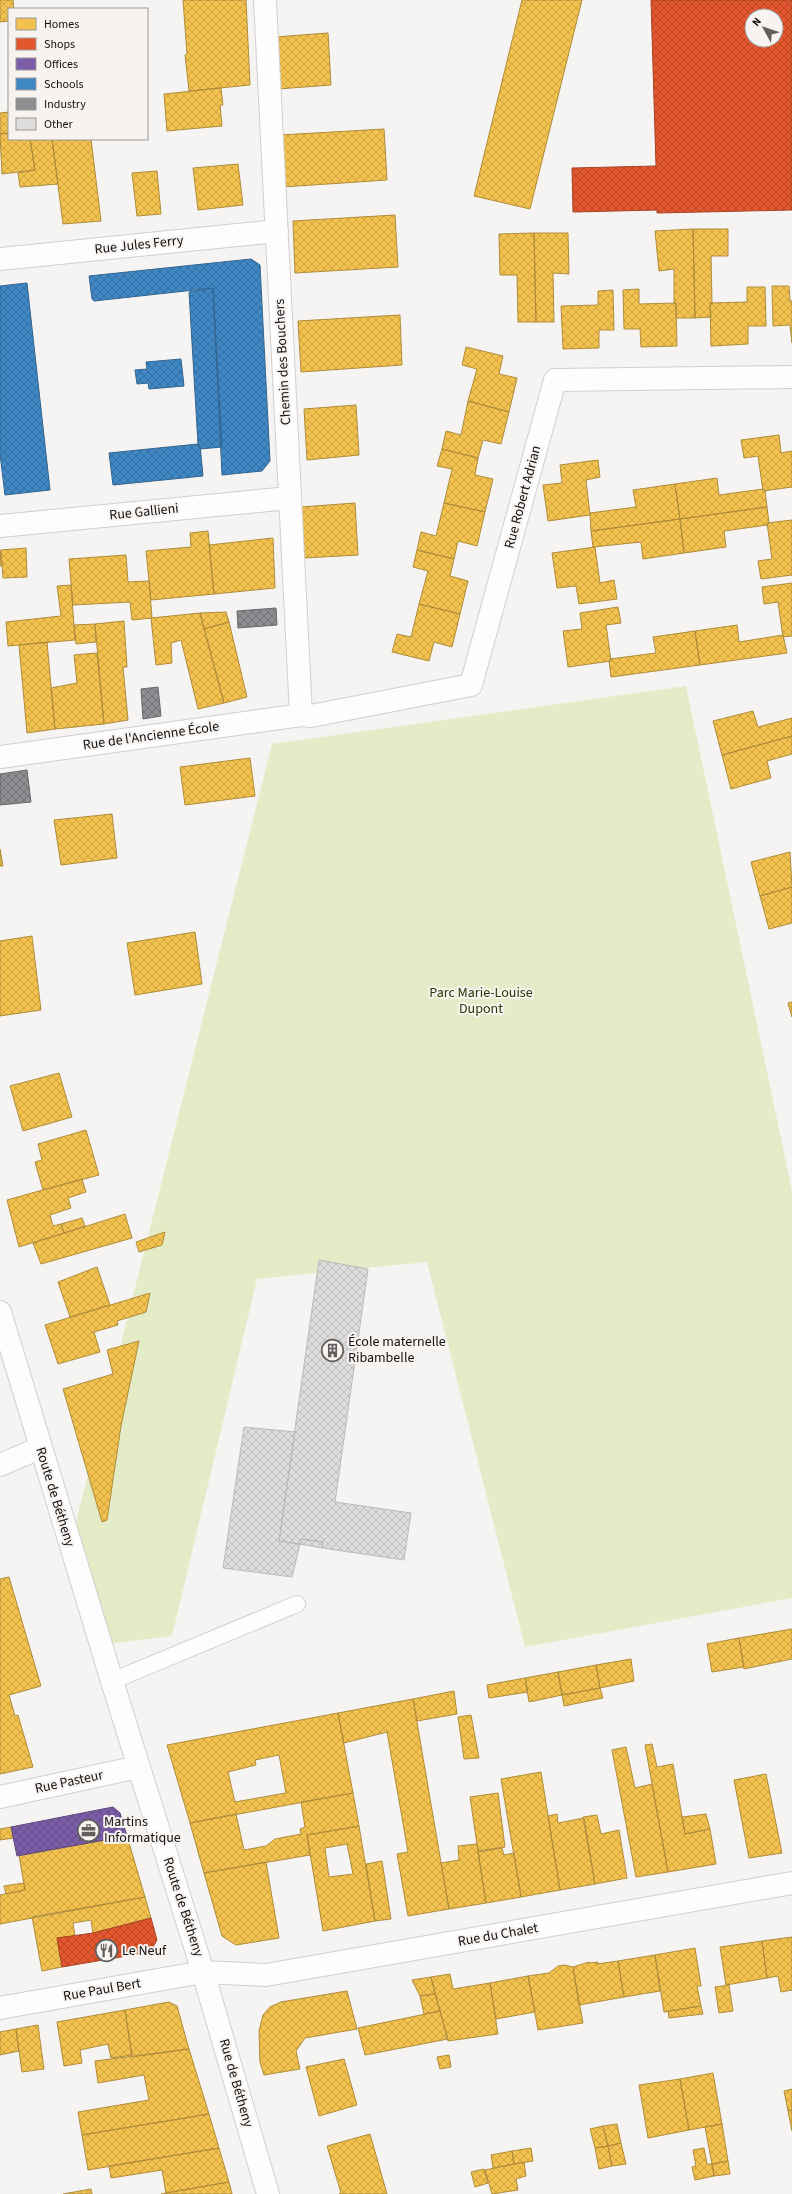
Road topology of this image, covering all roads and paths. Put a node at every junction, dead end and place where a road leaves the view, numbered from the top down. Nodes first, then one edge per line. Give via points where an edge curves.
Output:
1 (264, 0) edge
2 (277, 232) junction
3 (0, 259) edge
4 (792, 377) edge
5 (289, 498) junction
6 (0, 526) edge
7 (306, 715) junction
8 (0, 757) edge
9 (0, 1312) edge
10 (40, 1448) junction
11 (0, 1465) edge
12 (297, 1604) dead end
13 (112, 1681) junction
14 (138, 1767) junction
15 (0, 1797) edge
16 (792, 1884) edge
17 (204, 1972) junction
18 (0, 2008) edge
19 (268, 2194) edge

1 - 2 street, Chemin des Bouchers
2 - 3 street, Rue Jules Ferry
2 - 5 street, Chemin des Bouchers
4 - 7 street, Rue Robert Adrian via 555,380 471,686
5 - 6 street, Rue Gallieni
5 - 7 street, Chemin des Bouchers
7 - 8 street, Rue de l'Ancienne École
9 - 10 street, Route de Bétheny
10 - 11 street
10 - 13 street, Route de Bétheny
12 - 13 lane
13 - 14 street, Route de Bétheny
14 - 15 street, Rue Pasteur
14 - 17 street, Route de Bétheny
16 - 17 street, Rue du Chalet via 266,1975
17 - 18 street, Rue Paul Bert
17 - 19 street, Rue de Bétheny

